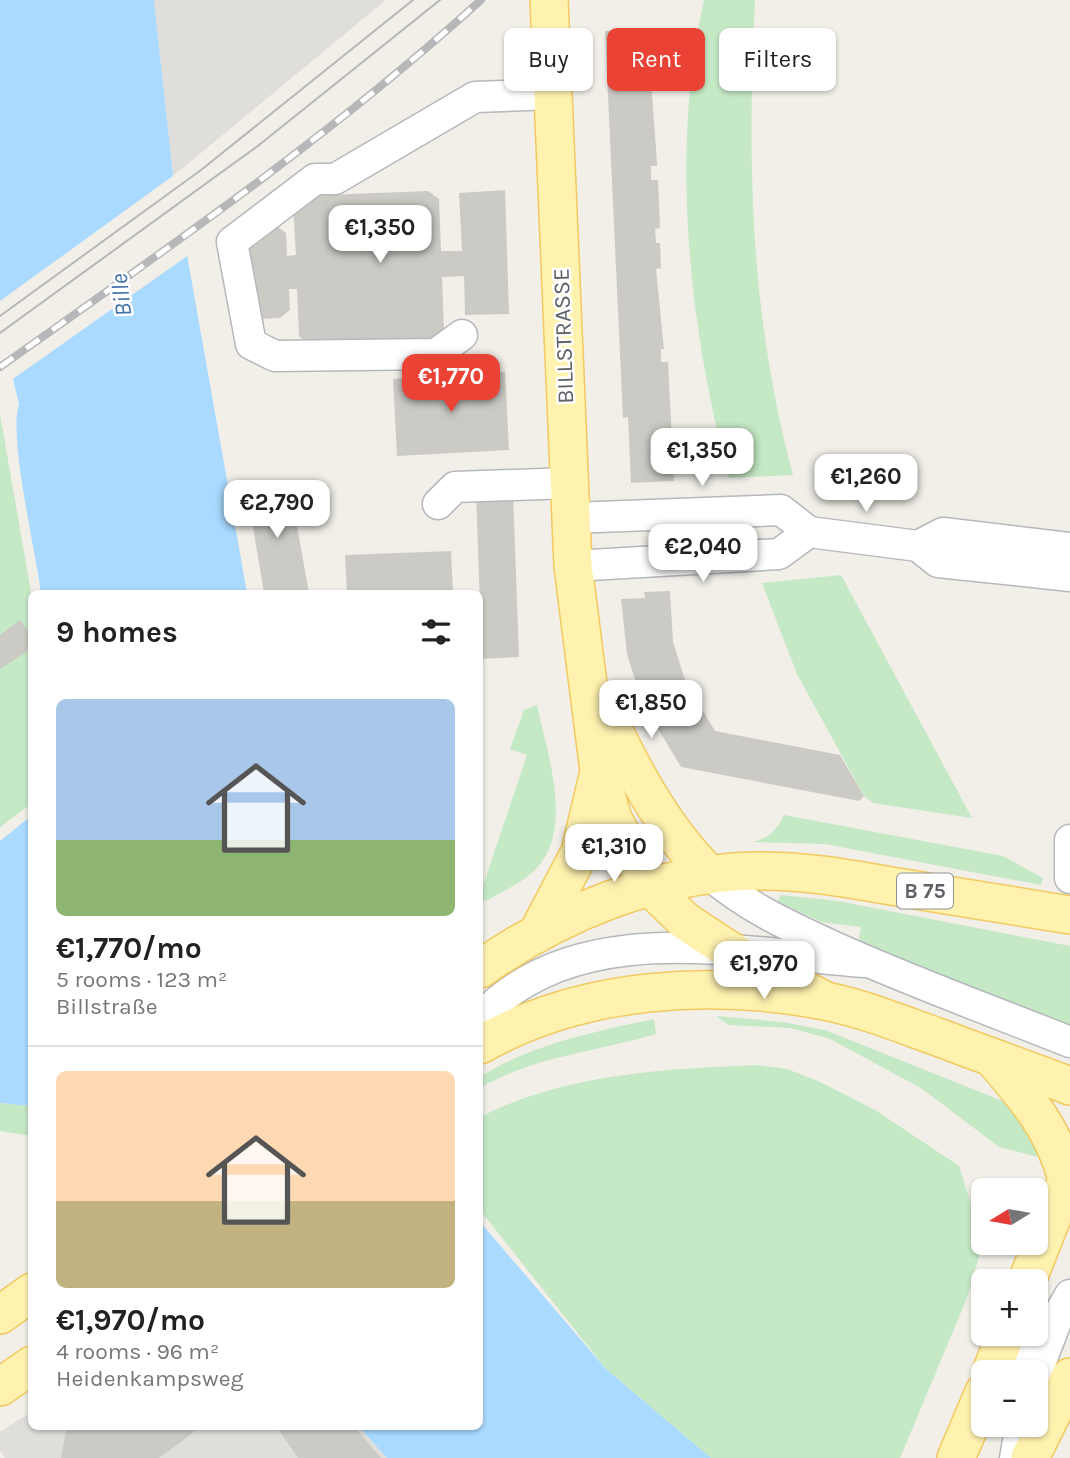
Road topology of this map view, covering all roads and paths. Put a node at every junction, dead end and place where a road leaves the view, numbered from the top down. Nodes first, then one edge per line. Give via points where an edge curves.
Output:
1 (549, 0) edge
2 (553, 94) junction
3 (462, 335) dead end
4 (571, 501) junction
5 (438, 504) dead end
6 (809, 532) junction
7 (918, 546) junction
8 (1070, 548) edge
9 (573, 566) junction
10 (1070, 576) edge
11 (585, 672) junction
12 (600, 771) junction
13 (1070, 840) edge
14 (710, 875) junction
15 (1070, 878) edge
16 (649, 886) junction
17 (1070, 915) edge
18 (537, 934) junction
19 (729, 950) junction
20 (866, 962) junction
21 (483, 967) edge
22 (827, 1001) junction
23 (483, 1015) edge
24 (1070, 1042) edge
25 (483, 1044) edge
26 (992, 1057) junction
27 (1070, 1086) edge
28 (1068, 1176) edge
29 (1032, 1269) edge
30 (28, 1295) edge
31 (1064, 1305) edge
32 (0, 1315) edge
33 (1020, 1360) edge
34 (1042, 1360) edge
35 (28, 1368) edge
36 (1070, 1377) edge
37 (0, 1387) edge
38 (1019, 1437) edge
39 (1015, 1458) edge
40 (1030, 1458) edge

1 - 2 main road, BILLSTRASSE
2 - 3 street via 475,97 335,179 315,178 232,242 251,344 275,356 436,354
2 - 4 main road, BILLSTRASSE
4 - 5 street via 455,487
4 - 6 street via 781,510
4 - 9 main road, BILLSTRASSE
6 - 7 street
6 - 9 street via 779,554
7 - 8 street via 943,533
7 - 10 street via 938,562
9 - 11 main road, BILLSTRASSE
11 - 12 main road, BILLSTRASSE
11 - 14 main road, BILLSTRASSE via 671,833
12 - 16 main road, BILLSTRASSE via 613,819
12 - 18 main road via 580,852
13 - 15 street
14 - 16 main road, B 75
14 - 17 main road, B 75 via 755,871 839,877
14 - 20 street via 768,917
16 - 18 main road, B 75 via 577,913
16 - 19 main road, BILLSTRASSE via 685,921
18 - 21 main road, B 75
19 - 20 street
19 - 22 main road, BILLSTRASSE
19 - 23 street via 653,948 569,962 524,981
20 - 24 street
22 - 25 main road via 729,989 646,993 582,1004 537,1018
22 - 26 main road
26 - 27 main road
26 - 28 main road via 1041,1116
28 - 29 main road
30 - 32 main road
31 - 33 street
31 - 34 street
35 - 37 main road
36 - 40 main road
38 - 39 street

